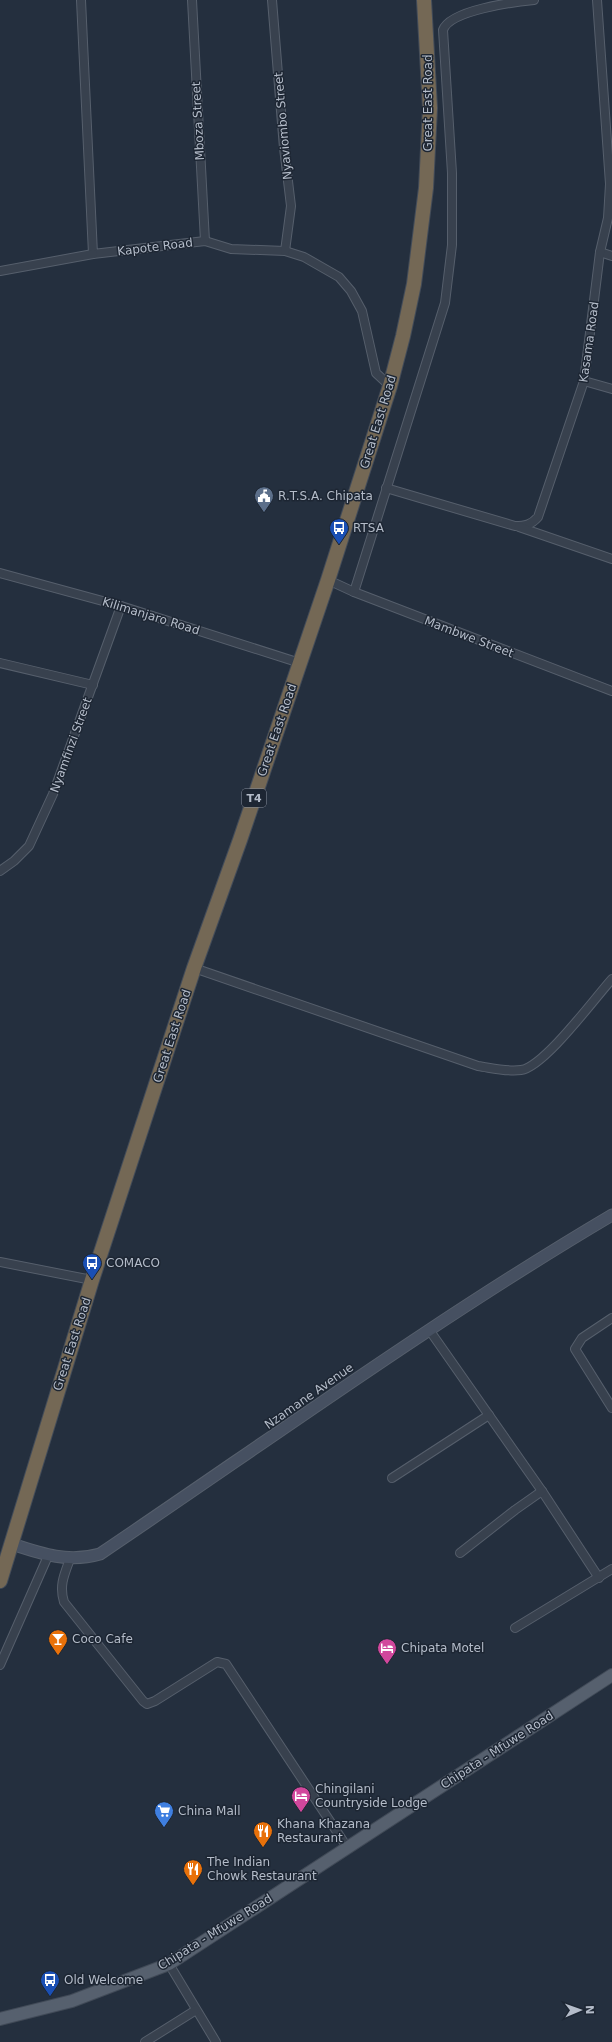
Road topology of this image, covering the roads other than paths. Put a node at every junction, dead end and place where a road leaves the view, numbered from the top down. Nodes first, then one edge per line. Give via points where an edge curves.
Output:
1 (81, 0) edge
2 (192, 0) edge
3 (272, 0) edge
4 (424, 0) edge
5 (534, 0) edge
6 (597, 0) edge
7 (205, 241) junction
8 (285, 251) junction
9 (600, 252) junction
10 (93, 254) junction
11 (612, 256) edge
12 (0, 272) edge
13 (584, 381) junction
14 (390, 386) junction
15 (612, 389) edge
16 (386, 488) junction
17 (515, 526) junction
18 (612, 559) edge
19 (0, 573) edge
20 (328, 580) junction
21 (354, 592) junction
22 (122, 606) junction
23 (0, 663) edge
24 (300, 663) junction
25 (92, 685) junction
26 (612, 691) edge
27 (0, 871) edge
28 (194, 968) junction
29 (611, 981) edge
30 (612, 1215) edge
31 (0, 1262) edge
32 (92, 1280) junction
33 (612, 1318) edge
34 (430, 1331) junction
35 (612, 1408) edge
36 (489, 1415) junction
37 (392, 1478) dead end
38 (542, 1491) junction
39 (12, 1544) junction
40 (460, 1553) dead end
41 (48, 1556) junction
42 (70, 1559) junction
43 (612, 1569) edge
44 (599, 1578) junction
45 (0, 1581) edge
46 (515, 1628) dead end
47 (0, 1665) edge
48 (612, 1675) edge
49 (347, 1847) junction
50 (169, 1964) junction
51 (196, 2010) junction
52 (0, 2019) edge
53 (145, 2042) edge
54 (216, 2042) edge

1 - 10 street
2 - 7 street, Mboza Street
3 - 8 street, Nyaviombo Street via 290,206
4 - 14 highway, Great East Road / T4 via 430,101 426,188 414,284
5 - 16 street via 501,4 461,16 448,21 443,30 452,173 452,245 445,303
6 - 9 street, Kasama Road via 610,184 608,218
7 - 8 street, Kapote Road via 231,249
7 - 10 street, Kapote Road
8 - 14 street, Kapote Road via 339,277 351,291 362,311 376,373
9 - 11 street
9 - 13 street, Kasama Road
10 - 12 street, Kapote Road
13 - 15 street
13 - 17 street, Kasama Road via 538,517 532,524
14 - 20 highway, Great East Road / T4
16 - 17 street, Kasama Road
16 - 21 street
17 - 18 street
19 - 22 street, Kilimanjaro Road
20 - 21 street, Mambwe Street
20 - 24 highway, Great East Road / T4
21 - 26 street, Mambwe Street
22 - 24 street, Kilimanjaro Road
22 - 25 street, Nyamfinzi Street
23 - 25 street
24 - 28 highway, Great East Road / T4
25 - 27 street, Nyamfinzi Street via 53,794 30,846
28 - 29 street via 478,1066 504,1071 522,1070 534,1064 551,1049
28 - 32 highway, Great East Road / T4
30 - 34 street, Nzamane Avenue
31 - 32 street
32 - 39 highway, Great East Road / T4
33 - 35 street via 582,1338 575,1349
34 - 36 street
34 - 42 street, Nzamane Avenue via 100,1554
36 - 37 street
36 - 38 street
38 - 40 street
38 - 44 street
39 - 41 street, Nzamane Avenue
39 - 45 highway, Great East Road / T4
41 - 42 street, Nzamane Avenue
41 - 47 street
42 - 49 street via 61,1582 64,1602 143,1701 148,1704 155,1701 217,1662 226,1664
43 - 44 street
44 - 46 street
48 - 49 main road, Chipata - Mfuwe Road
49 - 50 main road, Chipata - Mfuwe Road
50 - 51 street
50 - 52 main road, Chipata - Mfuwe Road via 72,2001
51 - 53 street
51 - 54 street

